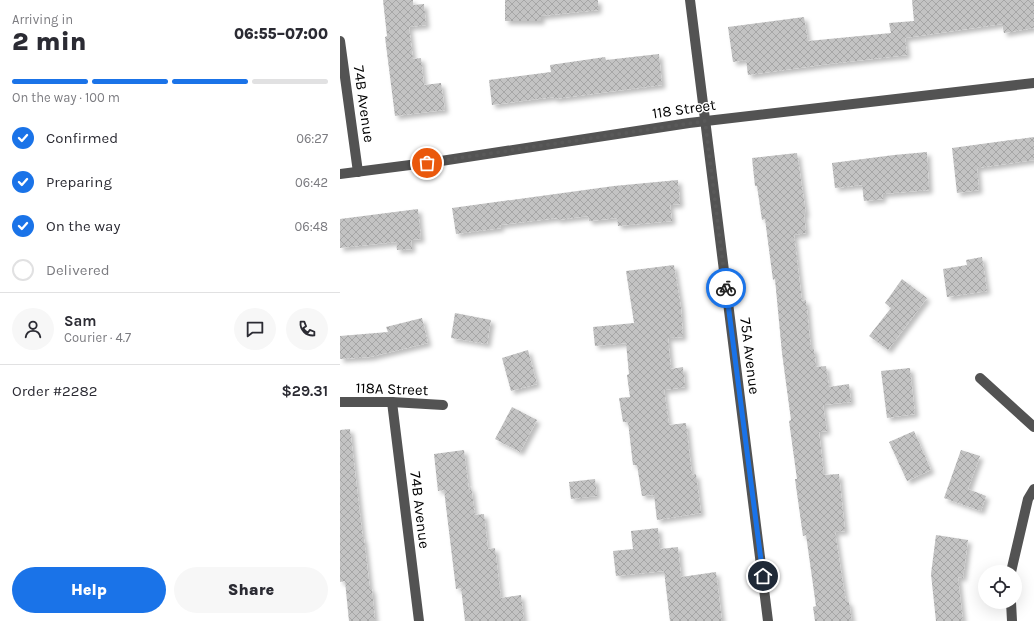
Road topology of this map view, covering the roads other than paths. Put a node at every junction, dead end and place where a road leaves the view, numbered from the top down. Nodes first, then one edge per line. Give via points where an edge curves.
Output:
1 (690, 0) edge
2 (340, 41) edge
3 (1034, 83) edge
4 (705, 121) junction
5 (358, 172) junction
6 (340, 174) edge
7 (980, 378) dead end
8 (340, 402) edge
9 (392, 402) junction
10 (443, 405) dead end
11 (1034, 427) edge
12 (1034, 490) edge
13 (1013, 565) edge
14 (1011, 609) edge
15 (419, 621) edge
16 (768, 621) edge
17 (1012, 621) edge

1 - 4 street, 75A Avenue
2 - 5 street, 74B Avenue
3 - 4 street, 118 Street
4 - 5 street, 118 Street
4 - 16 street, 75A Avenue
5 - 6 street, 118 Street
7 - 11 street
8 - 9 street, 118A Street
9 - 10 street, 118A Street
9 - 15 street, 74B Avenue
12 - 13 street via 1028,499
14 - 17 street

